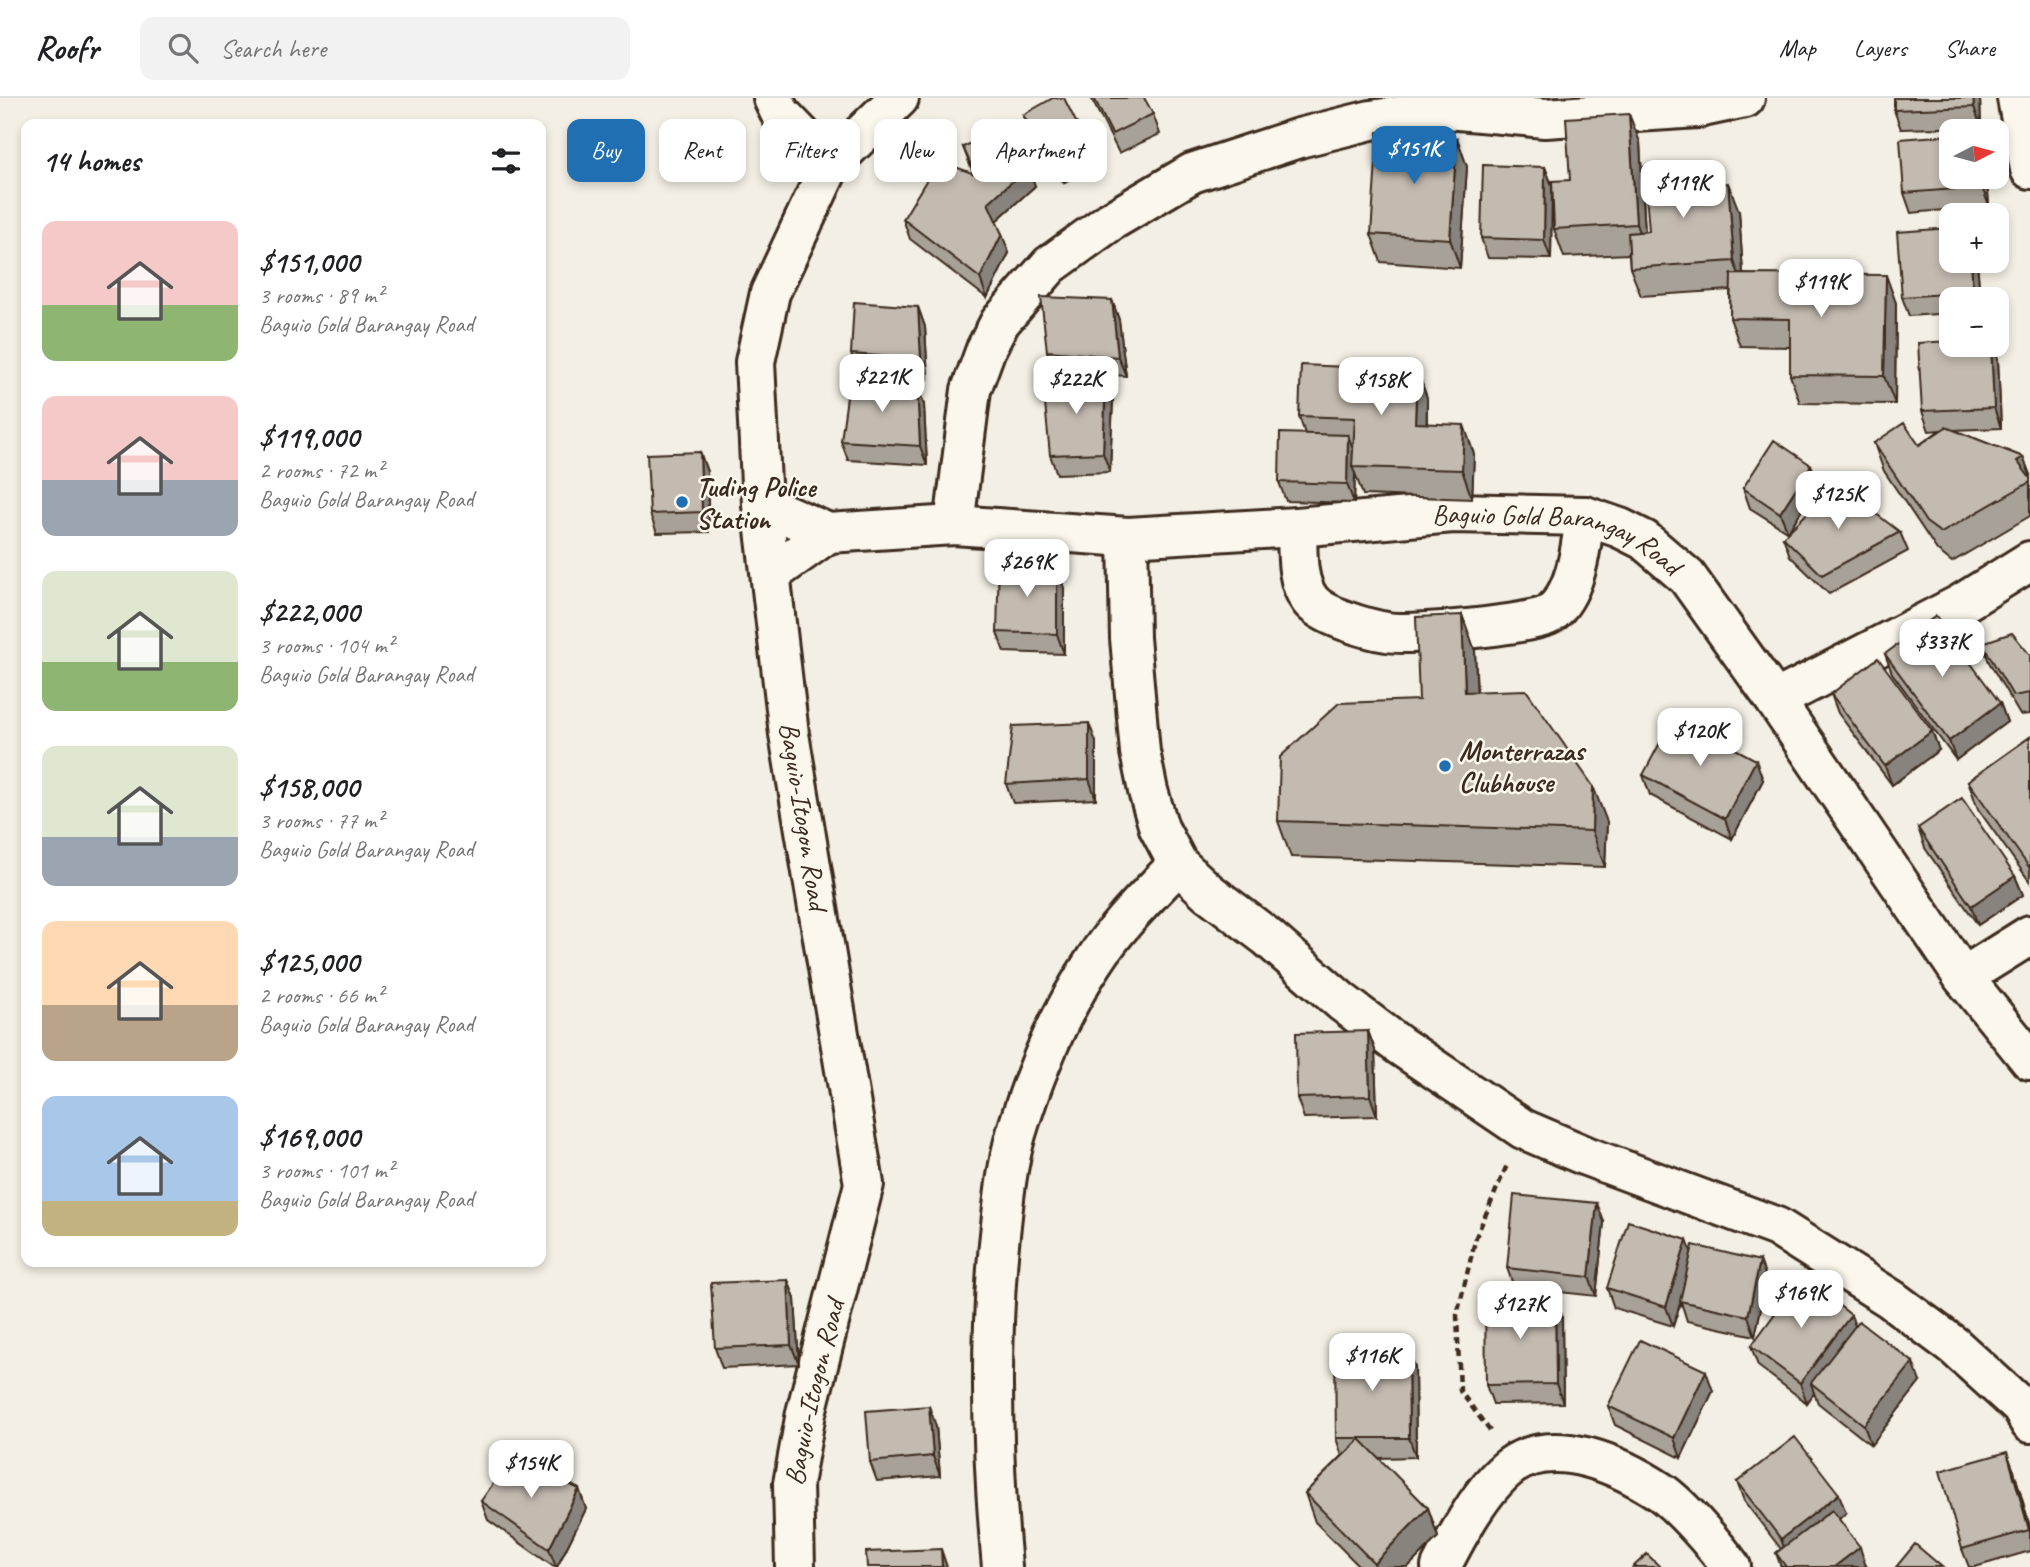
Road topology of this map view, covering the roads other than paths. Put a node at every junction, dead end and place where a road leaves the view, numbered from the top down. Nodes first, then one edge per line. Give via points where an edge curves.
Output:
1 (773, 98) edge
2 (899, 98) edge
3 (1745, 98) edge
4 (2017, 98) edge
5 (786, 119) edge
6 (860, 136) edge
7 (2030, 169) edge
8 (822, 182) edge
9 (762, 504) junction
10 (1585, 516) junction
11 (954, 525) junction
12 (1297, 527) junction
13 (828, 533) junction
14 (1128, 537) junction
15 (2030, 561) edge
16 (771, 574) junction
17 (1775, 700) junction
18 (1178, 864) junction
19 (2030, 935) edge
20 (1963, 978) junction
21 (2030, 1060) edge
22 (2030, 1423) edge
23 (795, 1567) edge
24 (1002, 1567) edge
25 (1441, 1567) edge
26 (1731, 1567) edge

1 - 5 street
2 - 6 street, Baguio-Itogon Road
3 - 11 street via 1698,108 1545,118 1447,108 1299,138 1192,173 1111,221 1050,265 1000,322 971,390
4 - 7 street
8 - 9 street, Baguio-Itogon Road via 770,293 755,362
9 - 13 street, Baguio Gold Barangay Road
9 - 16 street, Baguio-Itogon Road
10 - 12 street, Baguio Gold Barangay Road via 1453,513
10 - 12 street via 1580,562 1550,614 1501,626 1389,633 1334,616 1311,601 1303,586
10 - 17 street, Baguio Gold Barangay Road via 1644,540 1687,577
11 - 13 street, Baguio Gold Barangay Road
11 - 14 street, Baguio Gold Barangay Road
12 - 14 street, Baguio Gold Barangay Road
13 - 16 street
14 - 18 street via 1130,638 1140,752 1159,828
15 - 17 street via 1961,604
16 - 23 street, Baguio-Itogon Road via 789,734 864,1184 806,1413 793,1484
17 - 20 street, Baguio Gold Barangay Road
18 - 22 street via 1342,1002 1523,1129 1777,1227 1891,1299 1954,1346 2021,1407
18 - 24 street via 1121,923 1067,1006 1016,1135 1004,1199 992,1354
19 - 20 street
20 - 21 street, Baguio Gold Barangay Road
25 - 26 street via 1492,1482 1514,1464 1545,1452 1606,1462 1662,1493

